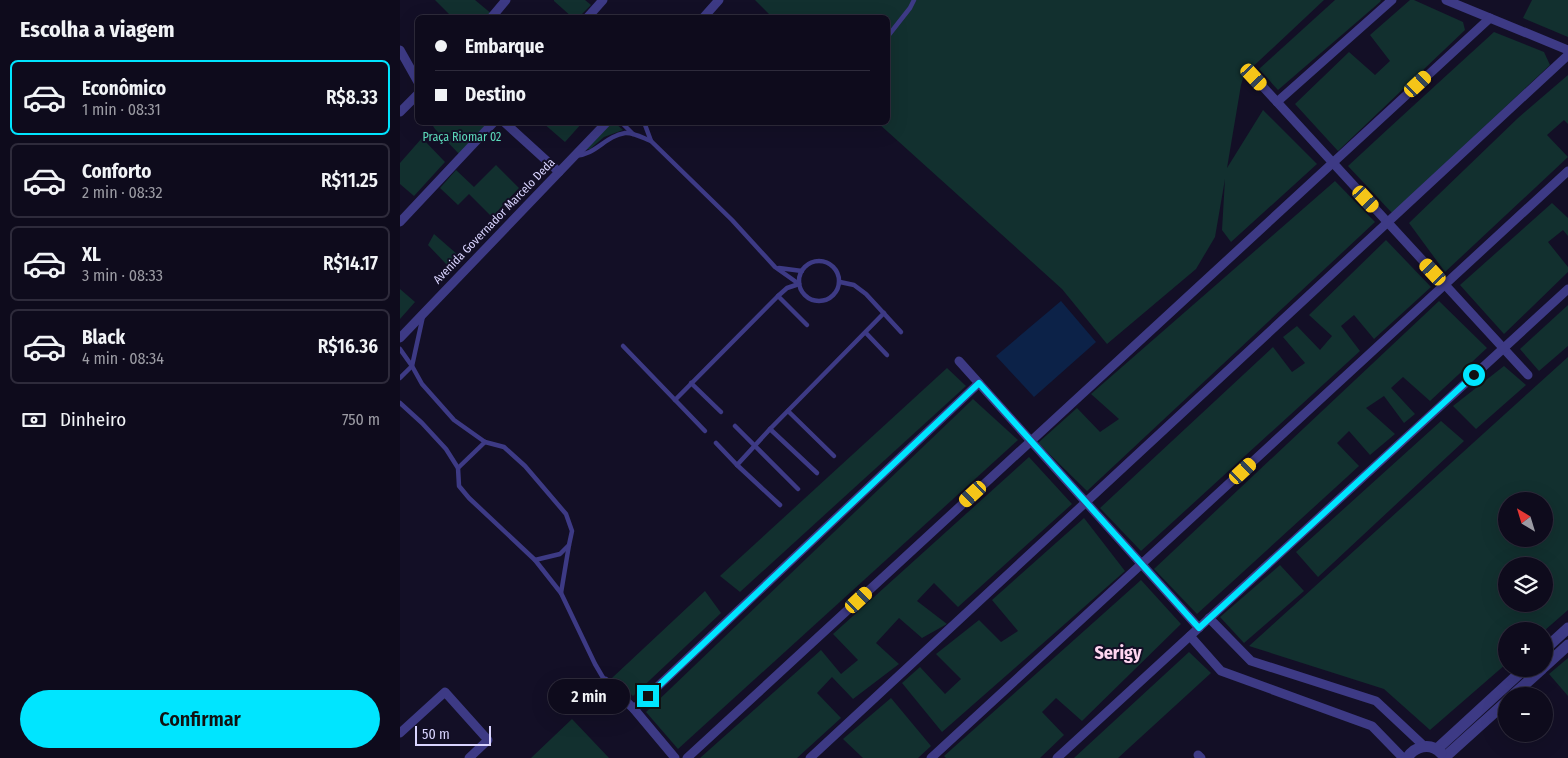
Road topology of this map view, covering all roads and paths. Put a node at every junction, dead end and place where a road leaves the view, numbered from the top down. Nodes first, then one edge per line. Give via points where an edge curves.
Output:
1 (506, 0) edge
2 (603, 0) edge
3 (719, 0) edge
4 (914, 0) edge
5 (1392, 0) edge
6 (1446, 0) edge
7 (494, 15) edge
8 (590, 15) edge
9 (706, 15) edge
10 (1490, 18) junction
11 (890, 33) edge
12 (400, 50) edge
13 (1568, 50) edge
14 (1568, 55) edge
15 (415, 77) edge
16 (1254, 77) dead end
17 (415, 97) edge
18 (1277, 102) junction
19 (400, 112) edge
20 (491, 125) edge
21 (507, 125) edge
22 (604, 125) edge
23 (624, 125) edge
24 (645, 125) edge
25 (633, 134) junction
26 (651, 141) junction
27 (574, 156) junction
28 (1332, 162) junction
29 (1568, 171) edge
30 (559, 172) junction
31 (400, 222) edge
32 (1388, 223) junction
33 (775, 267) junction
34 (802, 271) junction
35 (840, 282) junction
36 (799, 284) junction
37 (1445, 285) junction
38 (1568, 289) edge
39 (778, 296) junction
40 (424, 312) junction
41 (884, 314) junction
42 (807, 325) dead end
43 (901, 332) dead end
44 (866, 333) junction
45 (400, 338) edge
46 (623, 346) dead end
47 (1503, 348) junction
48 (400, 349) edge
49 (887, 355) dead end
50 (959, 361) dead end
51 (412, 366) junction
52 (1528, 375) dead end
53 (400, 378) edge
54 (979, 383) junction
55 (691, 384) junction
56 (675, 400) junction
57 (400, 403) edge
58 (788, 411) junction
59 (721, 412) dead end
60 (735, 426) dead end
61 (770, 429) junction
62 (704, 431) dead end
63 (1031, 441) junction
64 (485, 442) junction
65 (716, 443) dead end
66 (755, 446) junction
67 (834, 456) dead end
68 (737, 465) junction
69 (458, 468) junction
70 (817, 473) dead end
71 (798, 489) dead end
72 (1086, 502) junction
73 (780, 505) dead end
74 (569, 545) junction
75 (535, 560) junction
76 (1142, 564) junction
77 (561, 593) junction
78 (1209, 618) junction
79 (1199, 628) junction
80 (1568, 628) edge
81 (1190, 636) junction
82 (1553, 642) edge
83 (1568, 645) edge
84 (1553, 659) edge
85 (1516, 677) edge
86 (1533, 677) edge
87 (605, 681) joint
88 (1522, 687) edge
89 (634, 709) junction
90 (1498, 709) edge
91 (400, 734) edge
92 (1424, 746) junction
93 (1442, 755) edge
94 (470, 758) edge
95 (676, 758) edge
96 (687, 758) edge
97 (810, 758) edge
98 (931, 758) edge
99 (1057, 758) edge
100 (1402, 758) edge
101 (1407, 758) edge

1 - 7 street
2 - 8 street
3 - 9 street
4 - 11 lane
5 - 18 street
6 - 10 street
10 - 13 street
10 - 28 street
12 - 15 street
14 - 32 street
16 - 18 street
17 - 19 street
18 - 28 street
20 - 31 street
21 - 30 street
22 - 27 street, Avenida Governador Marcelo Deda
23 - 25 lane
24 - 26 lane
25 - 26 lane
25 - 27 lane via 625,133 604,141 584,156
26 - 33 lane
27 - 30 street, Avenida Governador Marcelo Deda
28 - 32 street
28 - 63 street
29 - 37 street
30 - 40 street, Avenida Governador Marcelo Deda
32 - 37 street
32 - 72 street
33 - 34 lane
33 - 36 lane
34 - 35 lane via 812,262 825,262 836,269
34 - 36 lane
35 - 36 lane via 835,294 824,301 805,296
35 - 41 lane via 854,285
36 - 39 lane
37 - 47 street
37 - 76 street
38 - 47 street
39 - 42 lane
39 - 55 lane
40 - 45 street, Avenida Governador Marcelo Deda
40 - 51 lane
41 - 43 lane
41 - 44 lane
44 - 49 lane
44 - 58 lane
46 - 56 lane
47 - 52 street
47 - 78 street
48 - 51 lane
50 - 54 street
51 - 53 lane
51 - 64 lane via 422,384 454,420
54 - 63 street
54 - 89 street
55 - 56 lane
55 - 59 lane
56 - 62 lane
57 - 69 lane via 446,449
58 - 61 lane
58 - 67 lane
60 - 66 lane
61 - 66 lane
61 - 70 lane
63 - 72 street
63 - 96 street
64 - 69 lane
64 - 74 lane via 504,447 525,466 566,514 572,531
65 - 68 lane
66 - 68 lane
66 - 71 lane
68 - 73 lane
69 - 75 lane via 459,486 468,498
72 - 76 street
72 - 97 street
74 - 75 lane via 560,554
74 - 77 lane
75 - 77 lane
76 - 79 street
76 - 98 street
77 - 87 lane
78 - 79 street
78 - 92 street via 1251,661 1376,701
79 - 81 street
80 - 82 street
81 - 99 street
81 - 100 street via 1221,671 1372,726
83 - 84 street
85 - 93 street
86 - 88 street
87 - 89 street
89 - 95 street
90 - 93 street
91 - 94 street via 445,692 488,740
92 - 93 street
92 - 101 street via 1411,752

